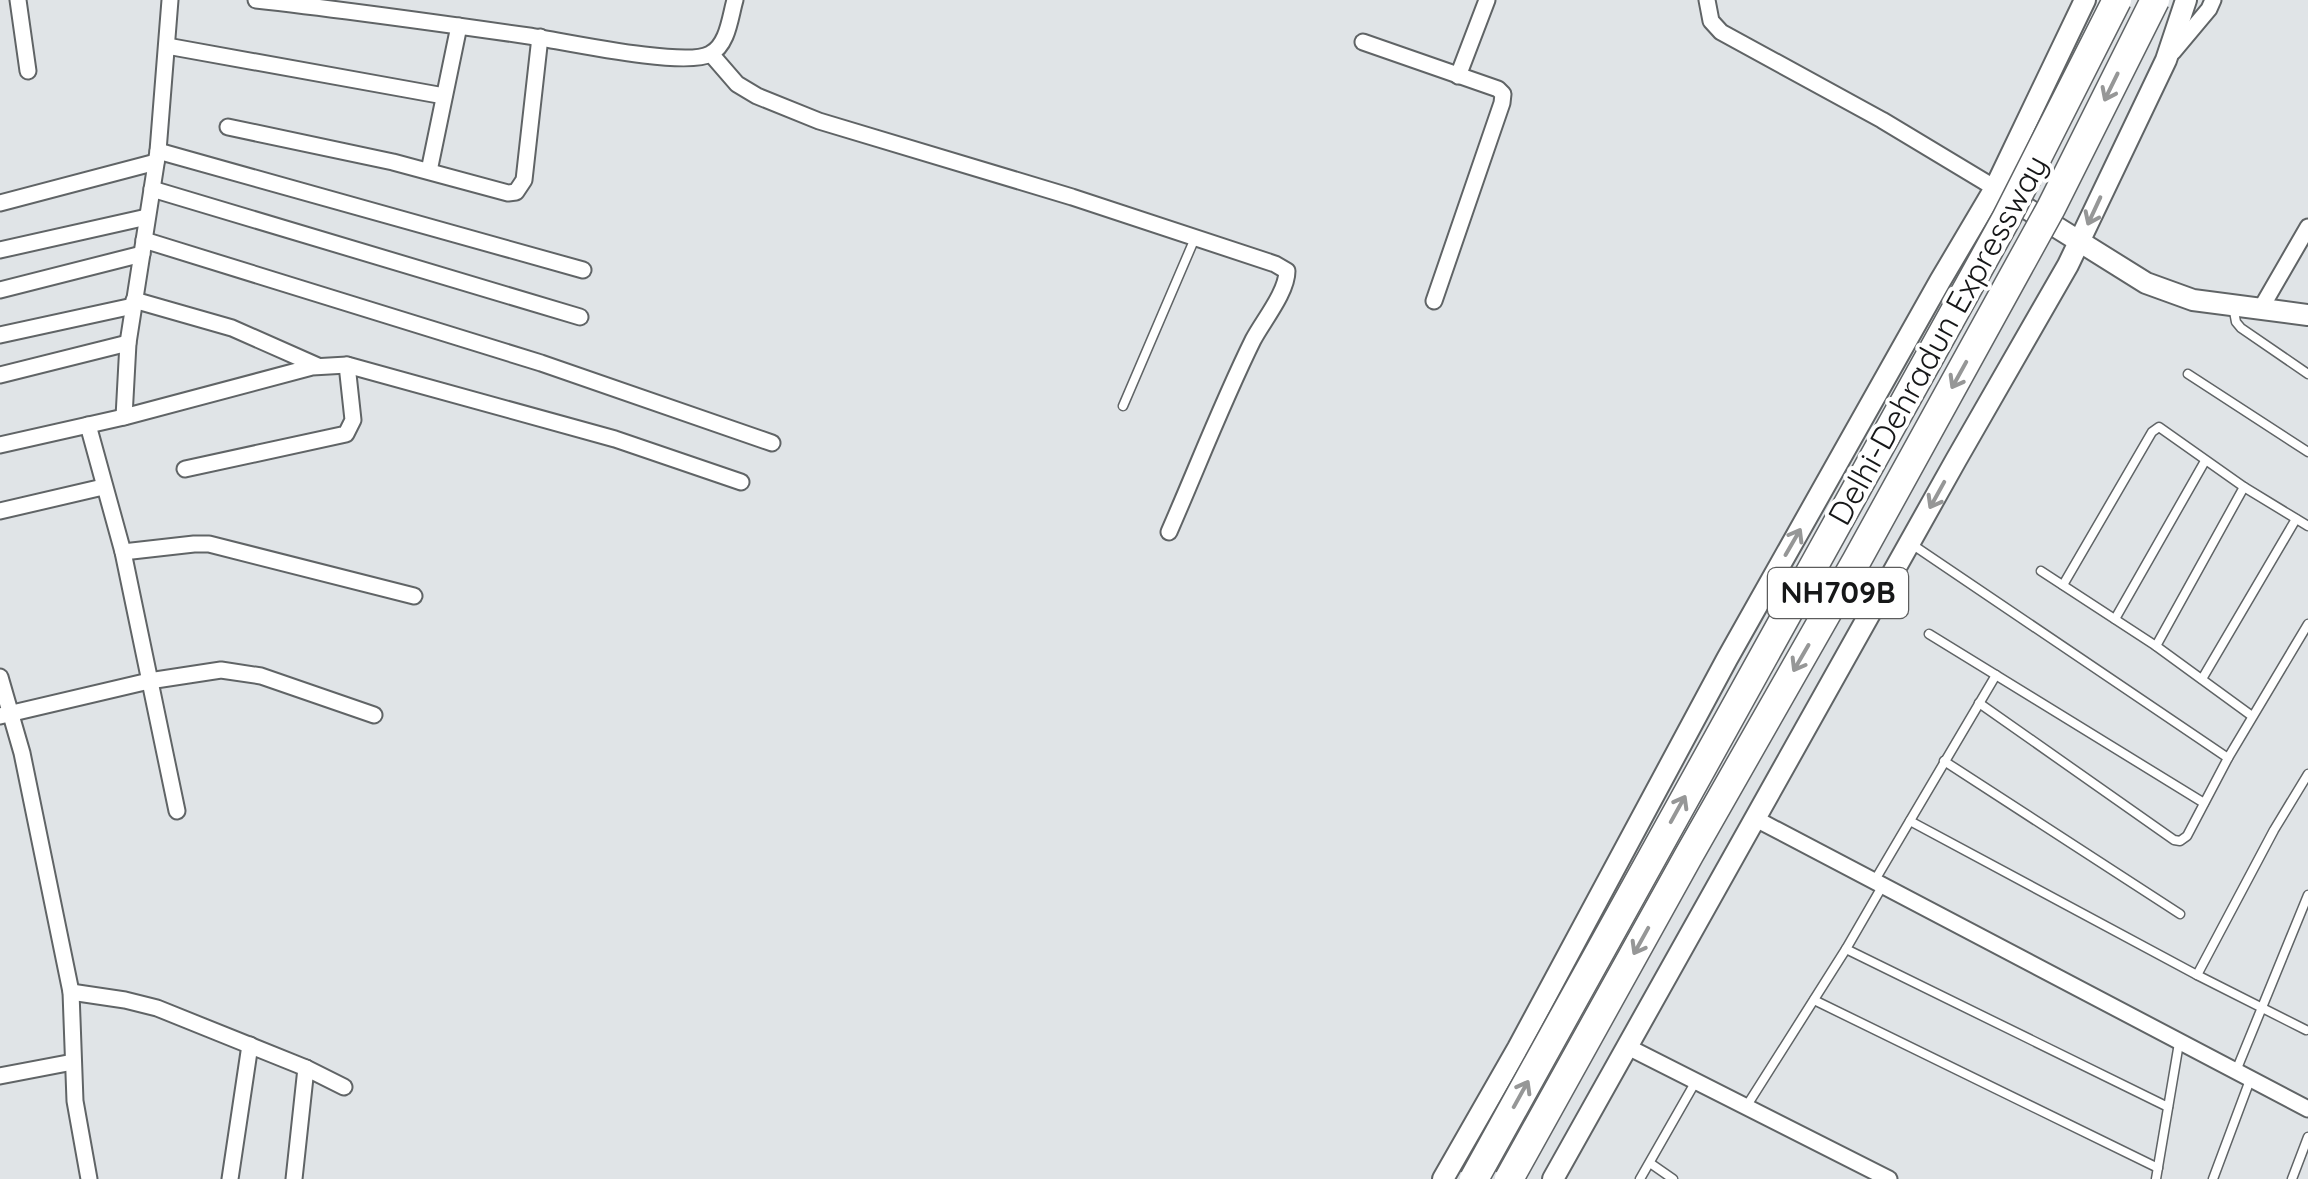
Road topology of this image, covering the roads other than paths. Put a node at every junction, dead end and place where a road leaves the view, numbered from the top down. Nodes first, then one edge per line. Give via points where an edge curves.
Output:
1 (18, 0) edge
2 (170, 0) edge
3 (256, 0) edge
4 (735, 0) edge
5 (1487, 0) edge
6 (1707, 0) edge
7 (2084, 0) edge
8 (2117, 0) edge
9 (2154, 0) edge
10 (2213, 0) edge
11 (2185, 1) edge
12 (459, 26) junction
13 (540, 38) junction
14 (1363, 42) dead end
15 (166, 46) junction
16 (711, 54) junction
17 (2166, 60) junction
18 (28, 71) dead end
19 (1458, 76) junction
20 (444, 96) junction
21 (228, 127) dead end
22 (157, 156) junction
23 (429, 171) junction
24 (1995, 188) junction
25 (152, 189) junction
26 (0, 203) edge
27 (147, 217) junction
28 (2308, 227) edge
29 (1195, 238) junction
30 (2078, 243) junction
31 (143, 247) junction
32 (0, 250) edge
33 (583, 270) dead end
34 (0, 290) edge
35 (1434, 301) dead end
36 (134, 303) junction
37 (2233, 306) junction
38 (2260, 310) junction
39 (2308, 316) edge
40 (580, 317) dead end
41 (0, 335) edge
42 (128, 343) junction
43 (346, 365) junction
44 (319, 366) junction
45 (2188, 374) dead end
46 (2308, 374) edge
47 (0, 375) edge
48 (1123, 406) dead end
49 (124, 417) junction
50 (88, 425) junction
51 (772, 442) dead end
52 (0, 445) edge
53 (2308, 452) edge
54 (2205, 460) junction
55 (185, 469) dead end
56 (741, 482) dead end
57 (104, 487) junction
58 (2244, 488) junction
59 (0, 511) edge
60 (2296, 519) junction
61 (2308, 526) edge
62 (1169, 532) dead end
63 (1910, 544) junction
64 (123, 552) junction
65 (2041, 571) dead end
66 (2063, 585) junction
67 (414, 596) dead end
68 (2115, 619) junction
69 (2308, 624) edge
70 (1929, 634) dead end
71 (2156, 646) junction
72 (1996, 675) junction
73 (0, 677) edge
74 (2202, 679) junction
75 (149, 681) junction
76 (1979, 703) junction
77 (5, 715) edge
78 (374, 715) dead end
79 (2252, 716) junction
80 (2228, 758) junction
81 (1944, 761) junction
82 (2308, 774) edge
83 (2297, 792) junction
84 (2308, 798) edge
85 (2204, 803) junction
86 (177, 811) dead end
87 (1756, 820) junction
88 (1910, 821) junction
89 (1879, 882) junction
90 (2308, 895) edge
91 (2180, 914) dead end
92 (1846, 950) junction
93 (2197, 975) junction
94 (72, 992) junction
95 (1814, 1000) junction
96 (2261, 1007) junction
97 (2306, 1030) edge
98 (2179, 1042) junction
99 (250, 1045) junction
100 (1626, 1046) junction
101 (73, 1062) junction
102 (306, 1068) junction
103 (2236, 1070) junction
104 (0, 1076) edge
105 (2251, 1079) junction
106 (1696, 1081) junction
107 (344, 1088) dead end
108 (1746, 1106) junction
109 (2168, 1106) junction
110 (2308, 1109) edge
111 (2308, 1137) edge
112 (1650, 1163) junction
113 (2158, 1168) junction
114 (90, 1179) edge
115 (230, 1179) edge
116 (294, 1179) edge
117 (1443, 1179) edge
118 (1474, 1179) edge
119 (1509, 1179) edge
120 (1553, 1179) edge
121 (1640, 1179) edge
122 (1673, 1179) edge
123 (1888, 1179) edge
124 (2156, 1179) edge
125 (2213, 1179) edge
126 (2292, 1179) edge

1 - 18 street
2 - 15 street
3 - 12 street
4 - 16 street via 726,34
5 - 19 street
6 - 24 street via 1721,32
7 - 24 street
118 -> 8 highway, Delhi-Dehradun Expressway / NH709B, bridge via 2006,219
9 -> 119 highway, Delhi-Dehradun Expressway / NH709B, bridge via 2051,208
10 - 17 street
11 - 17 street
12 - 13 street
12 - 20 street
13 - 16 street via 687,58
13 - 23 street via 522,187 508,193
14 - 19 street
15 - 20 street
15 - 22 street
16 - 29 street via 737,84 819,121
17 -> 30 street
19 - 35 street via 1498,89 1503,98
20 - 23 street
21 - 23 street
22 - 25 street
22 - 26 street
22 - 33 street
24 - 30 street
117 -> 24 street via 1726,659
25 - 27 street
25 - 40 street
27 - 31 street
27 - 32 street
28 - 38 street
29 - 48 lane
29 - 62 street via 1275,264 1288,276
30 - 37 street via 2146,283
30 -> 63 street
31 - 34 street
31 - 36 street
31 - 51 street via 541,363
36 - 41 street
36 - 42 street
36 - 44 street via 232,328
37 - 38 street
37 - 46 lane via 2241,328
38 - 39 street
42 - 47 street
42 - 49 street
43 - 44 street
43 - 55 street via 353,420 346,434
43 - 56 street via 615,439
44 - 49 street
45 - 53 lane
49 - 50 street
50 - 52 street
50 - 57 street
54 - 58 lane
54 - 66 lane via 2154,428
54 - 68 lane
57 - 59 street
57 - 64 street
58 - 60 lane
58 - 71 lane
60 - 61 lane
60 - 74 lane
63 - 80 lane
63 - 87 street
64 - 67 street via 222,546
64 - 75 street
65 - 66 lane
66 - 68 lane
68 - 71 lane
69 - 79 lane
70 - 72 lane
71 - 74 lane
72 - 76 lane
72 - 85 lane
73 - 77 street
74 - 79 lane
75 - 77 street
75 - 78 street via 233,670
75 - 86 street
76 - 81 lane
76 - 85 lane via 2174,840 2185,840
77 - 94 street via 22,753
79 - 80 lane
80 - 85 lane
81 - 88 lane
81 - 91 lane
82 - 83 lane
83 - 84 lane
83 - 93 lane
87 - 89 street
87 - 100 street
88 - 89 lane
88 - 93 lane
89 - 92 lane
89 - 98 street
90 - 96 lane
92 - 95 lane
92 - 109 lane
93 - 96 lane
94 - 99 street via 141,1003
94 - 101 street
95 - 108 lane
95 - 113 lane
96 - 97 lane
96 - 103 lane
98 - 103 street
98 - 109 lane
99 - 102 street
99 - 115 street
100 - 106 street
100 - 120 street
101 - 104 street
101 - 114 street
102 - 107 street
102 - 116 street
103 - 105 street
105 - 110 street
105 - 125 lane
106 - 108 street
106 - 112 lane
108 - 123 street
109 - 113 lane
111 - 126 lane
112 - 121 lane
112 - 122 lane
113 - 124 lane

